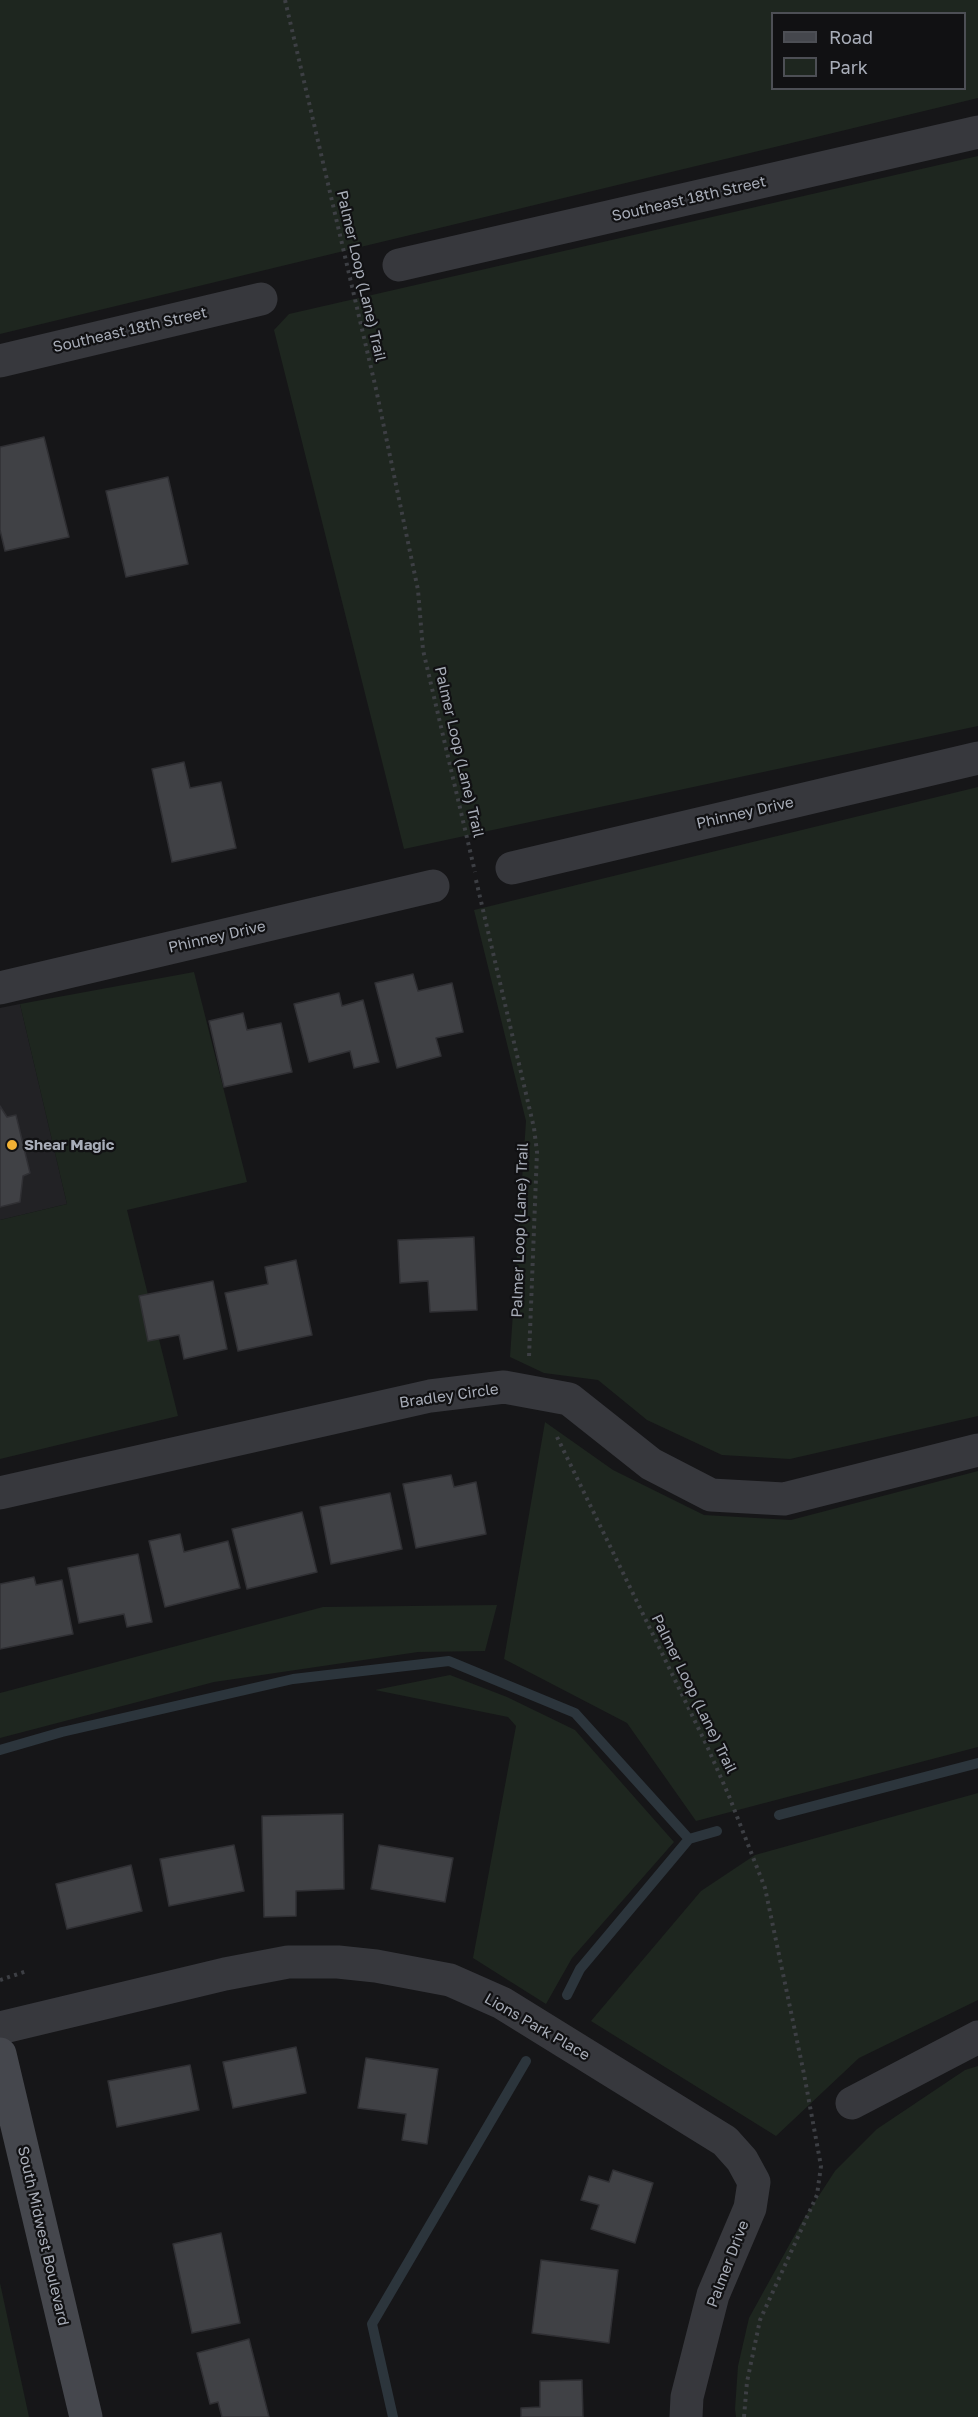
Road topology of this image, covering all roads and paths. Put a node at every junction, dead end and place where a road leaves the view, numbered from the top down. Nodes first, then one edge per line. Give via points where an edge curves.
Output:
1 (285, 0) edge
2 (978, 132) edge
3 (399, 265) dead end
4 (261, 299) dead end
5 (0, 361) edge
6 (978, 758) edge
7 (512, 868) dead end
8 (433, 886) dead end
9 (0, 988) edge
10 (535, 1392) junction
11 (978, 1450) edge
12 (0, 1493) edge
13 (27, 1971) dead end
14 (0, 1980) edge
15 (0, 2028) edge
16 (978, 2037) edge
17 (0, 2054) edge
18 (852, 2103) dead end
19 (754, 2182) joint
20 (86, 2417) edge
21 (687, 2417) edge
22 (744, 2417) edge

1 - 10 path, Palmer Loop (Lane) Trail via 416,579 423,650 534,1128 537,1152 528,1351
2 - 3 street, Southeast 18th Street
4 - 5 street, Southeast 18th Street
6 - 7 street, Phinney Drive
8 - 9 street, Phinney Drive
10 - 11 street, Bradley Circle via 569,1399 651,1464 711,1495 784,1499
10 - 12 street, Bradley Circle via 504,1388 430,1395
10 - 22 path, Palmer Loop (Lane) Trail via 734,1806 765,1888 804,2074 821,2166 817,2195 760,2320
13 - 14 path
15 - 19 street, Lions Park Place via 288,1962 366,1965 450,1980 502,2003 725,2141
16 - 18 street
17 - 20 main road, South Midwest Boulevard
19 - 21 street, Palmer Drive via 750,2208 713,2295 687,2397

